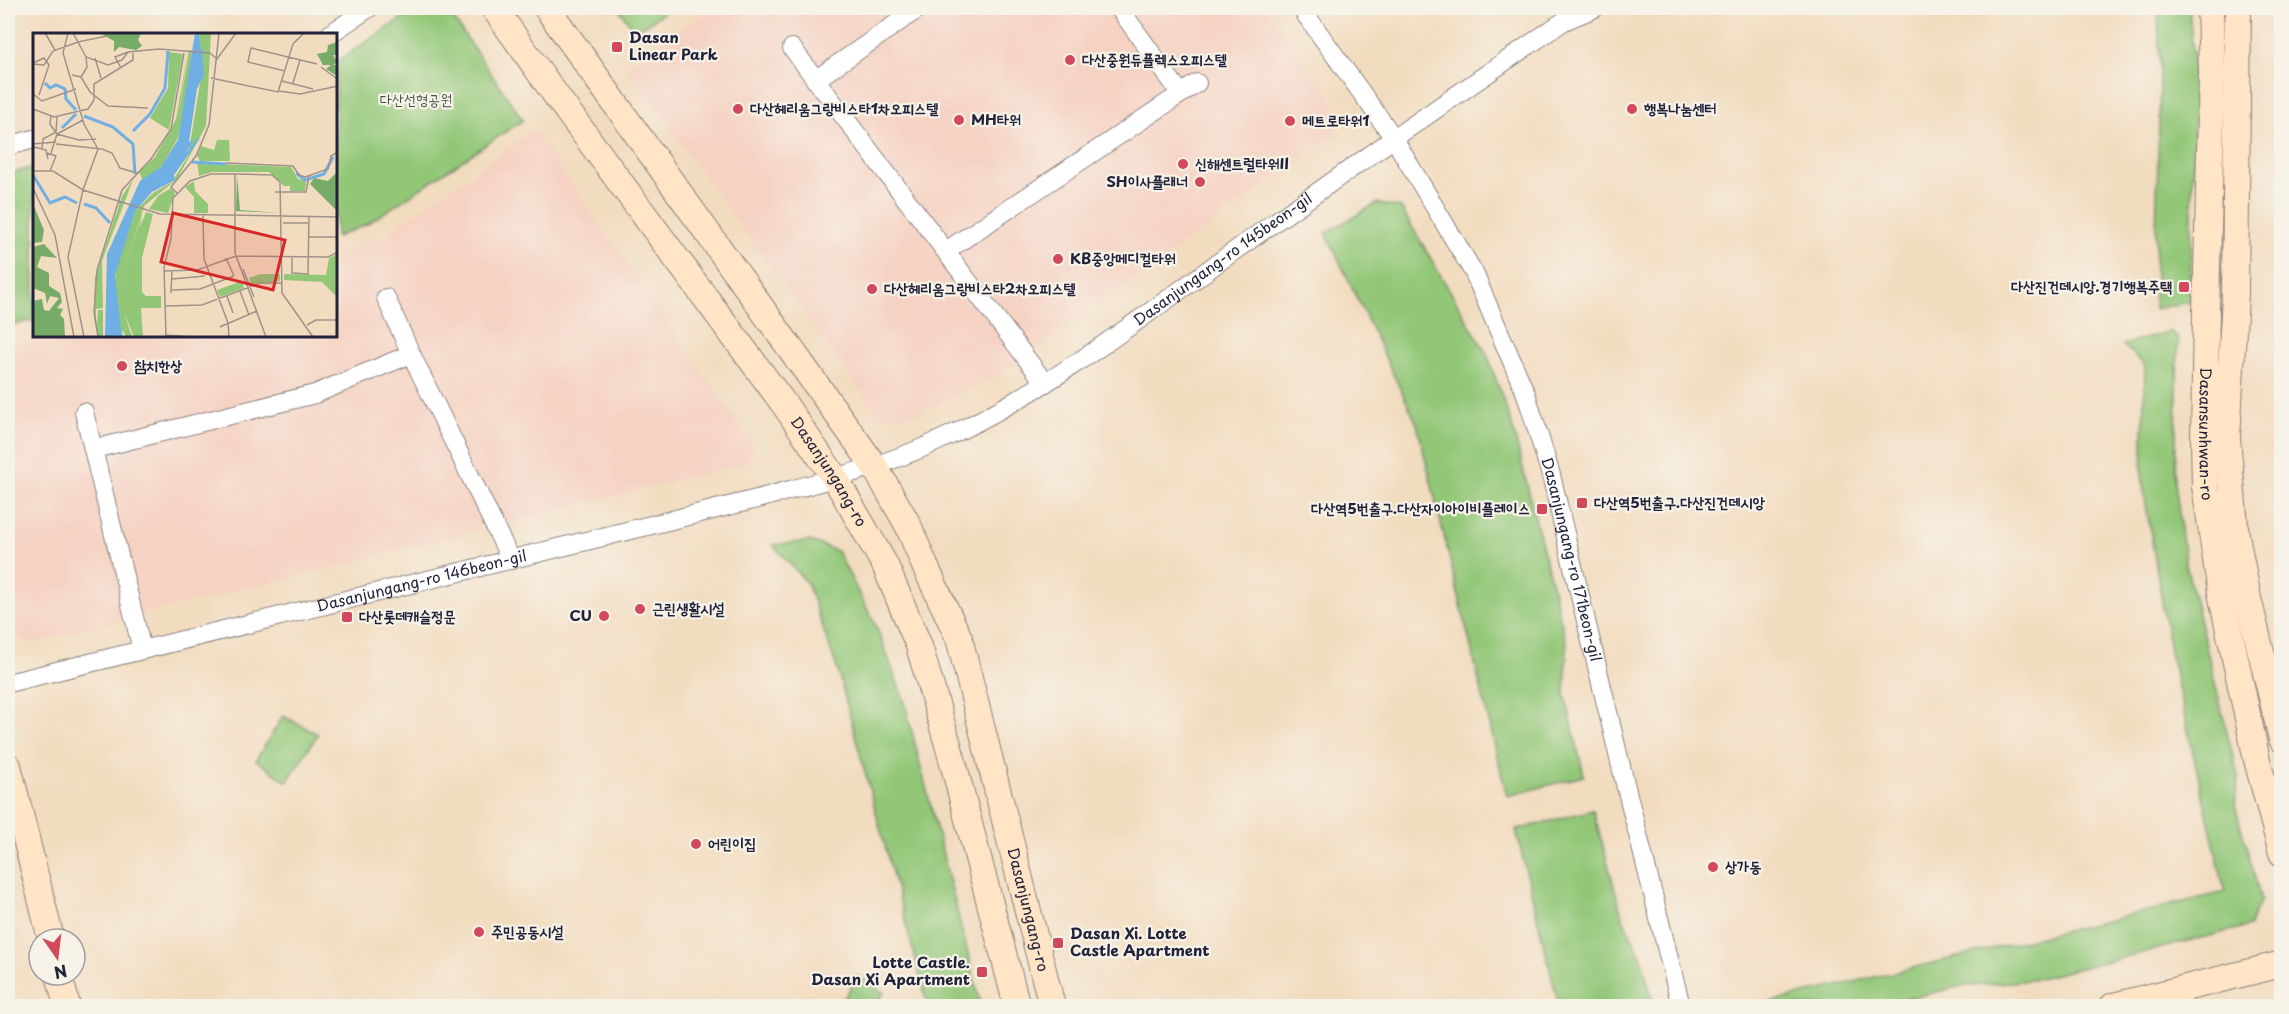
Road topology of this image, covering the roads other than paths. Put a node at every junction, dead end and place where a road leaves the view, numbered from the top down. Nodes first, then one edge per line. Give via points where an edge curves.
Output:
1 (369, 8) edge
2 (494, 8) edge
3 (547, 8) edge
4 (919, 8) edge
5 (1119, 8) edge
6 (1301, 8) edge
7 (1595, 8) edge
8 (2210, 8) edge
9 (2238, 8) edge
10 (332, 33) edge
11 (792, 48) dead end
12 (815, 80) junction
13 (1197, 84) dead end
14 (1181, 94) junction
15 (1394, 137) junction
16 (33, 139) edge
17 (8, 146) edge
18 (946, 251) junction
19 (386, 298) dead end
20 (411, 354) junction
21 (1045, 383) junction
22 (84, 412) dead end
23 (94, 450) junction
24 (875, 467) junction
25 (835, 478) junction
26 (510, 560) junction
27 (142, 650) junction
28 (8, 683) edge
29 (2282, 739) edge
30 (8, 766) edge
31 (2282, 853) edge
32 (48, 927) edge
33 (2282, 964) edge
34 (62, 987) edge
35 (67, 1006) edge
36 (1017, 1006) edge
37 (1052, 1006) edge
38 (1681, 1006) edge
39 (2113, 1006) edge

1 - 10 street
2 - 25 street, Dasanjungang-ro
3 - 24 street, Dasanjungang-ro
4 - 12 street
5 - 14 street
6 - 15 street, Dasanjungang-ro 171beon-gil
7 - 15 street, Dasanjungang-ro 145beon-gil via 1564,21
8 - 31 street, Dasansunhwan-ro via 2205,486 2221,593
9 - 29 street, Dasansunhwan-ro via 2235,295 2227,438 2236,536
11 - 12 street
12 - 18 street
13 - 14 street
14 - 18 street
15 - 21 street, Dasanjungang-ro 145beon-gil
15 - 38 street, Dasanjungang-ro 171beon-gil via 1474,273 1526,394 1551,475
16 - 17 street
18 - 21 street
19 - 20 street
20 - 23 street via 315,394
20 - 26 street
21 - 24 street, Dasanjungang-ro 145beon-gil via 938,441
22 - 23 street
23 - 27 street
24 - 25 street, Dasanjungang-ro 145beon-gil
24 - 37 street, Dasanjungang-ro via 908,525 959,638
25 - 26 street, Dasanjungang-ro 146beon-gil
25 - 36 street, Dasanjungang-ro via 885,565 919,646
26 - 27 street, Dasanjungang-ro 146beon-gil
27 - 28 street, Dasanjungang-ro 146beon-gil
30 - 32 street
33 - 39 street
34 - 35 street

